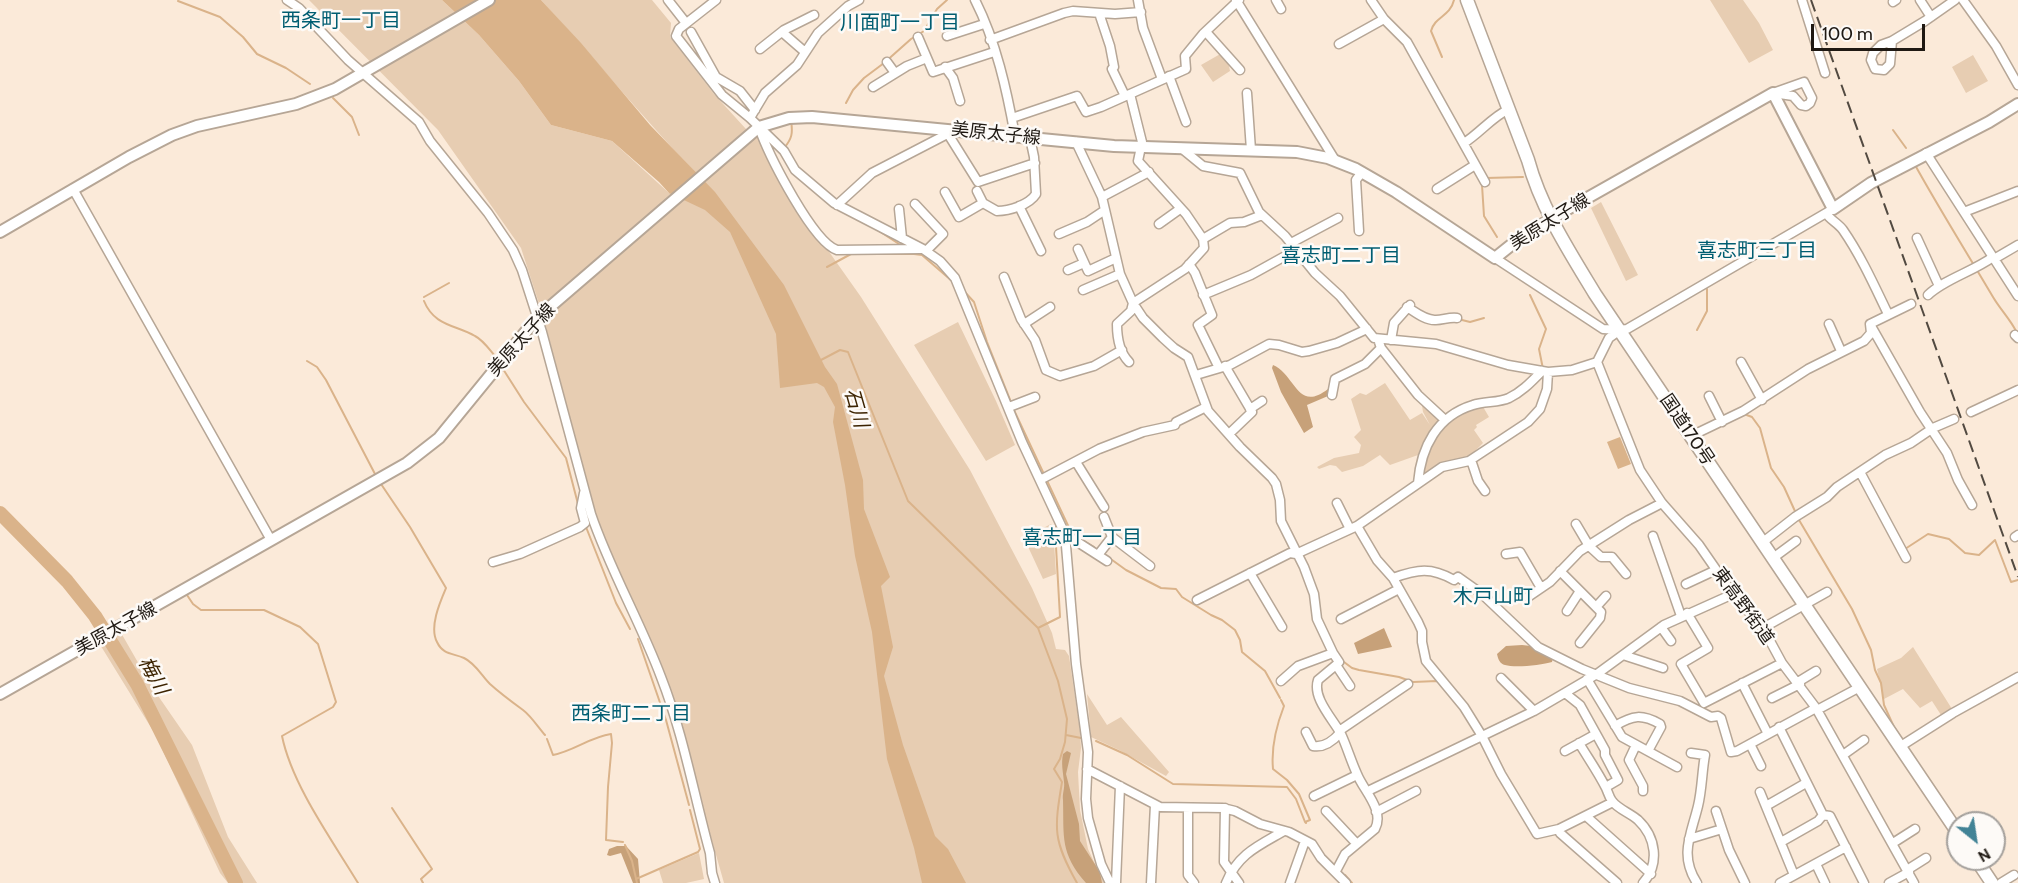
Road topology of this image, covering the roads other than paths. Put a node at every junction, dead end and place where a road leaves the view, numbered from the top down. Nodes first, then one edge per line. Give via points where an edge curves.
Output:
1 (287, 0) edge
2 (489, 0) edge
3 (668, 0) edge
4 (716, 0) edge
5 (859, 0) edge
6 (975, 0) edge
7 (1138, 0) edge
8 (1237, 0) edge
9 (1276, 0) edge
10 (1371, 0) edge
11 (1467, 0) edge
12 (1802, 0) edge
13 (1920, 0) edge
14 (1955, 0) edge
15 (1963, 0) edge
16 (847, 2) edge
17 (1281, 9) dead end
18 (1141, 12) junction
19 (1098, 13) junction
20 (814, 15) dead end
21 (1931, 17) junction
22 (1384, 19) junction
23 (686, 23) junction
24 (984, 24) junction
25 (691, 32) dead end
26 (782, 32) junction
27 (1206, 32) junction
28 (947, 36) dead end
29 (918, 37) dead end
30 (990, 40) junction
31 (1892, 41) dead end
32 (1339, 44) dead end
33 (760, 49) dead end
34 (805, 52) junction
35 (994, 52) junction
36 (927, 58) junction
37 (887, 63) dead end
38 (945, 67) junction
39 (1240, 70) dead end
40 (366, 71) junction
41 (895, 72) junction
42 (1825, 73) dead end
43 (1166, 77) junction
44 (2018, 85) edge
45 (873, 87) dead end
46 (1247, 93) dead end
47 (1127, 95) junction
48 (960, 101) dead end
49 (2018, 104) edge
50 (1509, 109) junction
51 (752, 114) junction
52 (1012, 118) junction
53 (1186, 122) dead end
54 (757, 129) junction
55 (952, 132) junction
56 (1015, 136) junction
57 (1030, 138) junction
58 (1076, 142) junction
59 (1464, 143) junction
60 (1141, 147) junction
61 (1181, 148) junction
62 (1251, 150) junction
63 (1926, 153) junction
64 (1335, 160) junction
65 (1035, 163) junction
66 (1475, 165) junction
67 (1149, 172) junction
68 (1362, 172) dead end
69 (1485, 182) dead end
70 (73, 189) junction
71 (1437, 189) dead end
72 (977, 191) dead end
73 (2018, 191) edge
74 (945, 192) dead end
75 (1102, 197) junction
76 (983, 203) junction
77 (915, 204) dead end
78 (837, 205) junction
79 (1019, 206) junction
80 (899, 209) dead end
81 (1180, 209) junction
82 (1105, 210) junction
83 (1829, 211) junction
84 (1964, 212) junction
85 (1262, 215) junction
86 (1338, 218) dead end
87 (1552, 218) junction
88 (1159, 224) dead end
89 (1359, 231) dead end
90 (0, 232) edge
91 (1059, 234) dead end
92 (902, 238) junction
93 (1917, 238) dead end
94 (1203, 239) junction
95 (2018, 245) edge
96 (1293, 247) junction
97 (1077, 249) dead end
98 (924, 250) junction
99 (1041, 251) dead end
100 (1116, 258) junction
101 (1495, 258) junction
102 (1994, 258) junction
103 (1084, 263) junction
104 (1189, 264) junction
105 (1068, 270) dead end
106 (1120, 273) junction
107 (1004, 278) dead end
108 (1939, 286) junction
109 (1083, 290) dead end
110 (1203, 295) junction
111 (1928, 296) dead end
112 (2018, 296) edge
113 (1133, 303) junction
114 (1911, 304) dead end
115 (1050, 307) dead end
116 (1888, 314) junction
117 (540, 315) junction
118 (1457, 318) dead end
119 (1024, 324) junction
120 (1828, 324) dead end
121 (1871, 326) junction
122 (1367, 329) junction
123 (1620, 330) junction
124 (1378, 339) junction
125 (1391, 340) junction
126 (1381, 348) junction
127 (1122, 350) junction
128 (1840, 351) junction
129 (1129, 362) dead end
130 (1597, 362) junction
131 (1741, 362) dead end
132 (1222, 367) junction
133 (1545, 372) junction
134 (1196, 375) junction
135 (2018, 390) edge
136 (1332, 395) dead end
137 (1709, 396) dead end
138 (1035, 397) dead end
139 (1762, 400) junction
140 (1262, 402) dead end
141 (1012, 406) junction
142 (1206, 407) junction
143 (1250, 409) junction
144 (1971, 412) dead end
145 (1444, 419) junction
146 (1954, 419) dead end
147 (1722, 422) junction
148 (1931, 430) junction
149 (1229, 434) junction
150 (1691, 436) junction
151 (1471, 460) junction
152 (1076, 462) junction
153 (1860, 472) junction
154 (1040, 480) junction
155 (1418, 483) junction
156 (584, 489) junction
157 (1485, 491) dead end
158 (1337, 503) dead end
159 (1662, 503) junction
160 (1972, 505) dead end
161 (1104, 507) dead end
162 (1104, 518) dead end
163 (1576, 524) dead end
164 (1353, 527) junction
165 (1065, 534) junction
166 (1653, 536) dead end
167 (1112, 537) junction
168 (271, 540) junction
169 (1796, 541) dead end
170 (1763, 542) junction
171 (1588, 546) junction
172 (1296, 554) junction
173 (1506, 554) dead end
174 (1098, 555) junction
175 (1773, 558) junction
176 (1906, 558) dead end
177 (1107, 561) dead end
178 (493, 562) dead end
179 (1150, 566) dead end
180 (1716, 570) junction
181 (1560, 571) junction
182 (1250, 573) junction
183 (1626, 574) dead end
184 (1393, 578) junction
185 (1686, 584) dead end
186 (1541, 588) junction
187 (1399, 589) junction
188 (1580, 591) junction
189 (1827, 592) dead end
190 (1733, 594) junction
191 (1606, 596) dead end
192 (1528, 597) dead end
193 (1197, 600) dead end
194 (1805, 604) junction
195 (1596, 607) junction
196 (1567, 611) dead end
197 (1684, 615) junction
198 (1341, 619) dead end
199 (1282, 627) dead end
200 (1661, 627) junction
201 (1763, 628) junction
202 (1671, 641) dead end
203 (1580, 643) dead end
204 (1333, 652) junction
205 (1623, 655) junction
206 (1782, 663) junction
207 (1336, 664) junction
208 (1663, 668) dead end
209 (1816, 672) dead end
210 (1597, 674) junction
211 (2018, 677) edge
212 (1501, 678) dead end
213 (1587, 679) junction
214 (1281, 681) dead end
215 (1742, 683) junction
216 (1799, 683) junction
217 (1408, 684) dead end
218 (1350, 686) dead end
219 (1860, 687) junction
220 (1565, 693) junction
221 (0, 694) edge
222 (1772, 698) dead end
223 (1817, 709) junction
224 (1534, 711) junction
225 (1615, 726) junction
226 (1779, 727) junction
227 (1306, 732) dead end
228 (1340, 732) junction
229 (1596, 734) junction
230 (1768, 734) junction
231 (1482, 736) junction
232 (1864, 740) dead end
233 (1579, 743) junction
234 (1750, 744) junction
235 (1636, 745) junction
236 (1901, 746) junction
237 (1648, 751) junction
238 (1565, 752) dead end
239 (1691, 753) dead end
240 (1843, 755) junction
241 (1677, 766) dead end
242 (1761, 766) dead end
243 (1087, 769) junction
244 (1357, 775) junction
245 (1806, 783) junction
246 (1120, 786) junction
247 (1606, 787) junction
248 (1368, 791) junction
249 (1416, 791) dead end
250 (1643, 791) dead end
251 (1760, 792) dead end
252 (1314, 796) dead end
253 (1613, 802) junction
254 (1155, 805) junction
255 (1766, 806) junction
256 (1225, 808) junction
257 (1188, 809) junction
258 (1326, 811) dead end
259 (1376, 812) junction
260 (1716, 812) dead end
261 (1823, 815) junction
262 (1946, 815) edge
263 (1586, 816) junction
264 (1559, 829) junction
265 (1722, 829) junction
266 (1915, 830) dead end
267 (1284, 831) junction
268 (1689, 839) junction
269 (1305, 841) junction
270 (1780, 842) junction
271 (1356, 843) junction
272 (1893, 843) junction
273 (1846, 847) junction
274 (1926, 858) dead end
275 (1816, 864) junction
276 (1336, 871) junction
277 (1908, 871) junction
278 (1230, 873) junction
279 (1651, 874) junction
280 (1794, 875) junction
281 (2014, 875) dead end
282 (1293, 881) edge
283 (715, 883) edge
284 (1110, 883) edge
285 (1116, 883) edge
286 (1151, 883) edge
287 (1194, 883) edge
288 (1226, 883) edge
289 (1239, 883) edge
290 (1346, 883) edge
291 (1617, 883) edge
292 (1643, 883) edge
293 (1697, 883) edge
294 (1745, 883) edge
295 (1780, 883) edge
296 (1824, 883) edge
297 (1864, 883) edge
298 (1889, 883) edge
299 (1914, 883) edge
300 (2001, 883) edge

1 - 40 street via 348,60
2 - 40 main road
3 - 23 street
4 - 23 street
5 - 16 street
6 - 24 street
7 - 18 street
8 - 27 street
8 - 64 street
9 - 17 street
10 - 22 street
11 - 50 highway, 国道170号
12 - 42 street
13 - 21 street
14 - 21 street
15 - 44 street
16 - 34 street
18 - 19 street
18 - 43 street via 1143,28
19 - 30 street via 1064,13
19 - 47 street via 1110,46 1113,69
20 - 26 street
21 - 31 street
22 - 32 street
22 - 59 street via 1407,42
23 - 51 street via 676,36 722,94
24 - 28 street
24 - 30 street
25 - 51 street via 717,77 740,91
26 - 33 street
26 - 34 street
27 - 39 street
27 - 43 street via 1185,56 1186,69
29 - 36 street
30 - 35 street
34 - 51 street via 765,93
35 - 38 street
35 - 52 street
36 - 38 street via 933,72
36 - 41 street
37 - 41 street
38 - 48 street
40 - 70 main road via 335,89 296,104 172,135
40 - 117 street via 419,122 488,213 519,260
41 - 45 street
43 - 47 street
43 - 53 street
46 - 62 street
47 - 52 street via 1086,112 1075,96
47 - 60 street
49 - 63 main road
50 - 59 street
50 - 87 highway, 国道170号 via 1533,180
51 - 54 street
52 - 56 street
54 - 55 main road, 美原太子線 via 803,117
54 - 78 street via 784,151 795,170
54 - 98 street via 808,220 830,248
54 - 117 main road, 美原太子線
55 - 56 main road, 美原太子線
55 - 65 street via 978,183
55 - 78 street via 872,173
56 - 57 main road, 美原太子線
57 - 58 main road, 美原太子線
57 - 65 street
58 - 60 main road, 美原太子線
58 - 75 street
59 - 66 street
60 - 61 main road, 美原太子線
60 - 67 street via 1138,161
61 - 62 main road, 美原太子線
61 - 85 street via 1203,166 1240,173
62 - 64 main road, 美原太子線 via 1297,152
63 - 83 main road
63 - 84 street
64 - 101 main road, 美原太子線 via 1379,182
65 - 79 street via 1036,194
66 - 69 street
66 - 71 street
67 - 75 street
67 - 81 street
68 - 89 street via 1356,180
70 - 90 main road
70 - 168 street
72 - 76 street
73 - 84 street
74 - 76 street via 960,217
75 - 82 street
76 - 79 street via 997,211
77 - 98 street via 943,234
78 - 92 street
79 - 99 street
80 - 92 street
81 - 88 street
81 - 94 street
82 - 91 street
82 - 100 street
83 - 87 main road, 美原太子線 via 1773,93
83 - 116 street via 1829,218 1841,228 1867,270
83 - 123 street
84 - 102 street
85 - 94 street via 1230,223
85 - 96 street
86 - 96 street
87 - 101 main road, 美原太子線
87 - 123 highway, 国道170号 via 1594,294
92 - 98 street
93 - 108 street
94 - 104 street via 1204,248
95 - 102 street
96 - 110 street via 1251,275
96 - 122 street
97 - 103 street
98 - 141 street via 956,278
100 - 103 street via 1088,271
100 - 106 street
101 - 123 street via 1603,329
102 - 108 street
102 - 112 street
103 - 105 street
104 - 110 street
104 - 113 street
106 - 109 street via 1091,282
106 - 113 street
107 - 119 street
108 - 111 street
110 - 132 street via 1212,315 1198,325
113 - 127 street via 1131,311 1117,324
113 - 134 street via 1156,331 1188,357
114 - 116 street
115 - 119 street
116 - 121 street
117 - 156 street
117 - 168 main road, 美原太子線 via 430,447
118 - 125 street via 1428,319 1408,306 1394,323
119 - 127 street via 1035,340 1046,370 1060,376 1094,366
120 - 128 street
121 - 128 street via 1864,341
121 - 148 street
122 - 124 street
122 - 132 street via 1309,351 1269,344
123 - 130 street via 1609,338
123 - 150 highway, 国道170号
124 - 125 street
124 - 126 street
125 - 133 street via 1436,344
126 - 136 street via 1365,364 1335,379
126 - 145 street via 1418,395
127 - 129 street
128 - 139 street
130 - 133 street via 1572,370
130 - 159 street, 東高野街道 via 1640,470
131 - 139 street
132 - 134 street
132 - 143 street
133 - 145 street via 1508,399 1474,405
133 - 151 street via 1547,389 1540,409 1528,422
134 - 142 street
135 - 144 street
137 - 147 street
138 - 141 street
139 - 147 street
140 - 143 street
141 - 154 street
142 - 149 street
142 - 152 street via 1175,425 1143,432
143 - 149 street via 1252,412
145 - 155 street via 1421,457
146 - 148 street
147 - 150 street
148 - 153 street
148 - 160 street via 1947,453
149 - 172 street via 1276,484 1281,521
150 - 170 highway, 国道170号
151 - 155 street via 1442,467
151 - 157 street
152 - 154 street
152 - 161 street
153 - 170 street
153 - 176 street
154 - 165 street
155 - 164 street
156 - 178 street via 581,508 585,523 580,528
156 - 283 street via 599,538 666,689
158 - 164 street
159 - 171 street
159 - 180 street, 東高野街道 via 1700,545
162 - 167 street
163 - 171 street
164 - 172 street
164 - 184 street
165 - 174 street
165 - 243 street
166 - 197 street
167 - 174 street
167 - 179 street
168 - 221 main road, 美原太子線
169 - 175 street
170 - 175 highway, 国道170号
171 - 181 street
171 - 183 street via 1601,557 1612,557
172 - 182 street via 1290,553
172 - 204 street via 1314,594 1317,619
173 - 186 street via 1522,548
174 - 177 street
175 - 194 highway, 国道170号
180 - 185 street
180 - 190 street, 東高野街道
181 - 186 street
181 - 188 street
182 - 193 street
182 - 199 street
184 - 187 street
184 - 210 street via 1434,570 1454,580 1458,578 1482,594 1539,647
186 - 192 street
187 - 198 street
187 - 231 street via 1422,631 1426,661
188 - 195 street
188 - 196 street
189 - 194 street
190 - 197 street
190 - 201 street, 東高野街道
191 - 195 street
194 - 201 street
194 - 219 highway, 国道170号
195 - 203 street via 1600,618
197 - 200 street
197 - 215 street via 1708,648 1681,664 1704,703
200 - 202 street
200 - 205 street
201 - 206 street, 東高野街道
204 - 207 street via 1339,662
204 - 214 street via 1296,663
205 - 208 street
205 - 210 street
206 - 215 street
206 - 216 street, 東高野街道
207 - 218 street
207 - 228 street via 1318,680 1317,692
209 - 216 street
210 - 213 street
210 - 234 street via 1629,688 1680,700 1711,717 1718,716 1731,752
211 - 236 street
212 - 224 street
213 - 220 street
213 - 225 street
215 - 230 street
216 - 222 street
216 - 223 street, 東高野街道
217 - 228 street
219 - 223 street
219 - 236 highway, 国道170号
220 - 224 street
220 - 229 street via 1580,705
223 - 226 street
223 - 240 street, 東高野街道
224 - 231 street
225 - 235 street via 1622,737
225 - 237 street via 1637,717 1660,724
226 - 230 street
226 - 245 street
227 - 228 street via 1313,746 1320,747
228 - 244 street
229 - 233 street
229 - 247 street via 1618,780
230 - 234 street
231 - 248 street
231 - 264 street via 1536,834
232 - 240 street
233 - 238 street
233 - 247 street
234 - 242 street
235 - 237 street
235 - 250 street via 1629,760
236 - 262 highway, 国道170号
237 - 241 street
239 - 268 street via 1705,754
240 - 272 street, 東高野街道
243 - 246 street
243 - 284 street via 1091,834
244 - 248 street
244 - 252 street
245 - 255 street
245 - 261 street
246 - 254 street
246 - 285 street
247 - 253 street
248 - 259 street
249 - 259 street via 1405,802
251 - 255 street
253 - 263 street
253 - 279 street via 1645,828 1654,857
254 - 257 street
254 - 286 street
255 - 270 street
256 - 257 street
256 - 267 street
256 - 278 street via 1224,862
257 - 287 street via 1188,875
258 - 271 street
259 - 271 street via 1375,829
260 - 265 street
261 - 270 street
261 - 273 street via 1830,816
263 - 264 street
263 - 279 street
264 - 291 street
265 - 268 street
265 - 294 street
266 - 272 street
267 - 269 street
267 - 278 street via 1249,852
268 - 293 street via 1688,866
269 - 276 street
269 - 282 street
270 - 280 street
271 - 276 street
272 - 277 street, 東高野街道
273 - 275 street
273 - 297 street
274 - 277 street
275 - 280 street
275 - 296 street
276 - 290 street
277 - 298 street
277 - 299 street, 東高野街道
278 - 288 street
278 - 289 street
279 - 292 street
280 - 295 street
281 - 300 street

